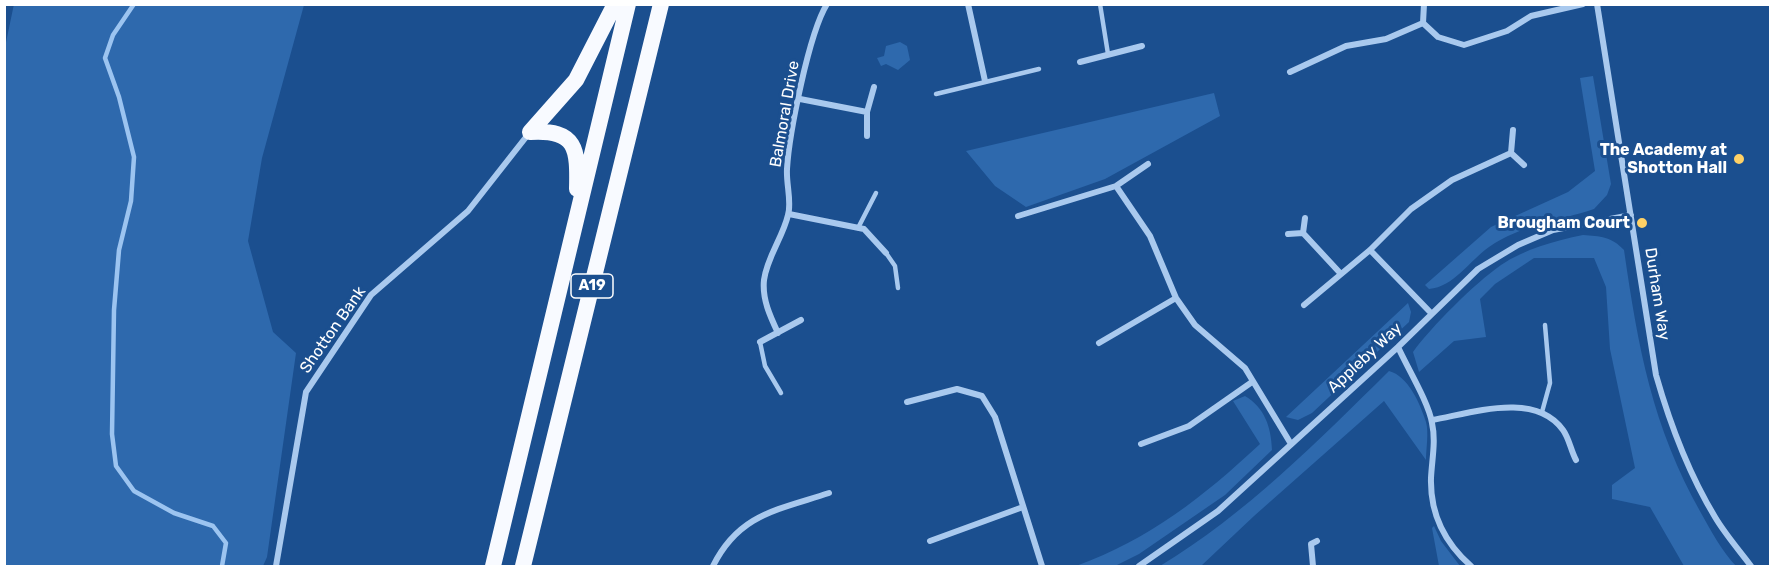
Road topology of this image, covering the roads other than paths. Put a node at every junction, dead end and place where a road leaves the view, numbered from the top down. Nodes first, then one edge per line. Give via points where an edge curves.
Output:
1 (615, 4) edge
2 (628, 4) edge
3 (661, 4) edge
4 (827, 4) edge
5 (968, 4) edge
6 (1100, 4) edge
7 (1424, 4) edge
8 (1583, 4) edge
9 (1597, 4) edge
10 (1423, 23) junction
11 (1142, 46) dead end
12 (1108, 54) junction
13 (1080, 62) dead end
14 (1039, 69) dead end
15 (1290, 72) dead end
16 (986, 81) junction
17 (874, 87) dead end
18 (936, 94) dead end
19 (800, 99) junction
20 (867, 112) junction
21 (1513, 130) dead end
22 (530, 132) junction
23 (867, 136) dead end
24 (1511, 153) junction
25 (1148, 164) dead end
26 (1524, 165) dead end
27 (1116, 186) junction
28 (876, 193) dead end
29 (789, 214) junction
30 (1631, 215) junction
31 (1018, 216) dead end
32 (577, 218) junction
33 (1305, 218) dead end
34 (858, 228) junction
35 (1303, 233) junction
36 (1288, 234) dead end
37 (1370, 250) junction
38 (886, 253) joint
39 (1341, 274) junction
40 (898, 288) dead end
41 (1176, 298) junction
42 (1304, 305) dead end
43 (1431, 313) junction
44 (801, 320) dead end
45 (1545, 325) dead end
46 (778, 333) junction
47 (760, 342) joint
48 (1099, 343) dead end
49 (1398, 347) junction
50 (1252, 382) junction
51 (781, 393) dead end
52 (907, 402) dead end
53 (1542, 412) junction
54 (1432, 420) junction
55 (1141, 444) dead end
56 (1291, 444) junction
57 (1576, 460) dead end
58 (829, 493) dead end
59 (1023, 507) junction
60 (930, 541) dead end
61 (1317, 541) dead end
62 (276, 567) edge
63 (494, 567) edge
64 (523, 567) edge
65 (713, 567) edge
66 (1042, 567) edge
67 (1139, 567) edge
68 (1313, 567) edge
69 (1472, 567) edge
70 (1750, 567) edge

1 - 22 highway via 576,80
2 - 32 highway, A19
3 - 64 highway, A19
4 - 19 street, Balmoral Drive via 812,42
5 - 16 street
6 - 12 lane
7 - 10 street
8 - 10 street via 1531,16 1507,31 1464,45 1438,37
9 - 30 street, Durham Way
10 - 15 street via 1386,39 1346,46
11 - 12 street
12 - 13 street
14 - 16 lane
16 - 18 lane
17 - 20 street
19 - 20 street
19 - 29 street, Balmoral Drive via 787,169
20 - 23 street
21 - 24 street
22 - 32 highway via 549,131 571,141 578,155
22 - 62 street, Shotton Bank via 468,211 371,295 306,392
24 - 26 street
24 - 37 street via 1452,180 1411,209
25 - 27 street
27 - 31 street
27 - 41 street via 1150,236
28 - 34 lane
29 - 34 street
29 - 46 street, Balmoral Drive via 764,279 767,309
30 - 43 street, Appleby Way via 1553,230 1518,245 1478,269
30 - 70 street, Durham Way via 1656,375 1667,413 1715,518
32 - 63 highway, A19
33 - 35 street
34 - 38 street
35 - 36 street
35 - 39 street
37 - 39 street
37 - 43 street
38 - 40 lane via 895,266
39 - 42 street
41 - 48 street
41 - 50 street via 1195,325 1245,368
43 - 49 street, Appleby Way
44 - 46 street
45 - 53 lane via 1550,383
46 - 47 street
47 - 51 lane via 765,366
49 - 54 street
49 - 56 street, Appleby Way
50 - 55 street via 1189,426
50 - 56 street
52 - 59 street via 957,389 982,396 995,417
53 - 54 street via 1507,407
53 - 57 street via 1565,432
54 - 69 street via 1434,514 1455,551
56 - 67 street, Appleby Way via 1218,511
58 - 65 street via 745,524 722,549
59 - 60 street
59 - 66 street
61 - 68 street via 1311,544

